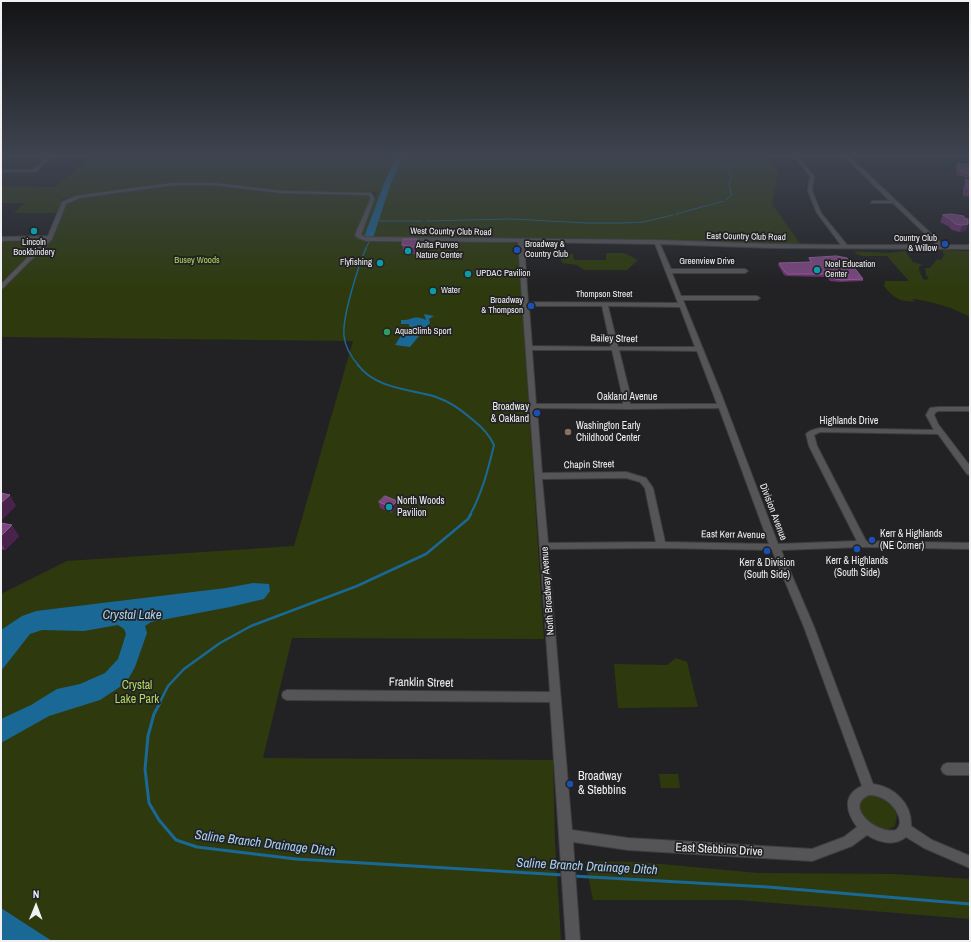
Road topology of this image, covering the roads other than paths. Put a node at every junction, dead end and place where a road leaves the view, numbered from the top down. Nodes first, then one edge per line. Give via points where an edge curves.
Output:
1 (69, 200) edge
2 (372, 200) edge
3 (814, 200) edge
4 (872, 202) dead end
5 (894, 202) joint
6 (50, 238) junction
7 (1, 239) edge
8 (521, 241) junction
9 (657, 242) junction
10 (845, 246) junction
11 (970, 246) edge
12 (942, 247) junction
13 (669, 271) junction
14 (745, 271) dead end
15 (1, 286) edge
16 (757, 298) dead end
17 (680, 301) junction
18 (526, 304) junction
19 (604, 304) junction
20 (529, 348) junction
21 (615, 348) junction
22 (699, 349) junction
23 (534, 406) junction
24 (721, 406) junction
25 (627, 407) junction
26 (970, 409) edge
27 (940, 432) junction
28 (970, 472) edge
29 (538, 476) junction
30 (863, 544) junction
31 (661, 545) junction
32 (544, 546) junction
33 (970, 546) edge
34 (774, 547) junction
35 (287, 695) dead end
36 (556, 697) junction
37 (947, 769) dead end
38 (970, 769) edge
39 (869, 788) junction
40 (866, 828) junction
41 (904, 829) junction
42 (566, 835) junction
43 (970, 862) edge
44 (573, 941) edge

1 - 6 street, West Country Club Road via 61,208
2 - 8 street, West Country Club Road via 358,234 361,238
3 - 10 street via 819,213
4 - 5 street
5 - 12 street
6 - 7 street
6 - 15 street
8 - 9 street, East Country Club Road
8 - 18 street, North Broadway Avenue
9 - 10 street, East Country Club Road
9 - 13 street, Division Avenue
10 - 12 street, East Country Club Road
11 - 12 street, East Country Club Road
13 - 14 street, Greenview Drive
13 - 17 street, Division Avenue
16 - 17 street, Thompson Street
17 - 19 street, Thompson Street
17 - 22 street, Division Avenue
18 - 19 street, Thompson Street
18 - 20 street, North Broadway Avenue
19 - 21 street
20 - 21 street, Bailey Street
20 - 23 street, North Broadway Avenue
21 - 22 street, Bailey Street
21 - 25 street
22 - 24 street, Division Avenue
23 - 25 street, Oakland Avenue
23 - 29 street, North Broadway Avenue
24 - 25 street, Oakland Avenue
24 - 34 street, Division Avenue
26 - 27 street via 938,409 931,412 930,416
27 - 28 street
27 - 30 street, Highlands Drive via 820,430 810,434 813,446
29 - 31 street, Chapin Street via 626,475 640,478 649,488
29 - 32 street, North Broadway Avenue
30 - 33 street, East Kerr Avenue
30 - 34 street, East Kerr Avenue
31 - 32 street, East Kerr Avenue
31 - 34 street, East Kerr Avenue
32 - 36 street, North Broadway Avenue
34 - 39 street, Division Avenue via 809,628
35 - 36 street, Franklin Street
36 - 42 street, North Broadway Avenue
37 - 38 street
39 - 40 street via 857,794 853,806 855,814
39 - 41 street via 886,793 900,806 905,814
40 - 41 street via 884,837 893,837
40 - 42 street, East Stebbins Drive via 848,842 812,855 628,844
41 - 43 street via 928,844
42 - 44 street, North Broadway Avenue

